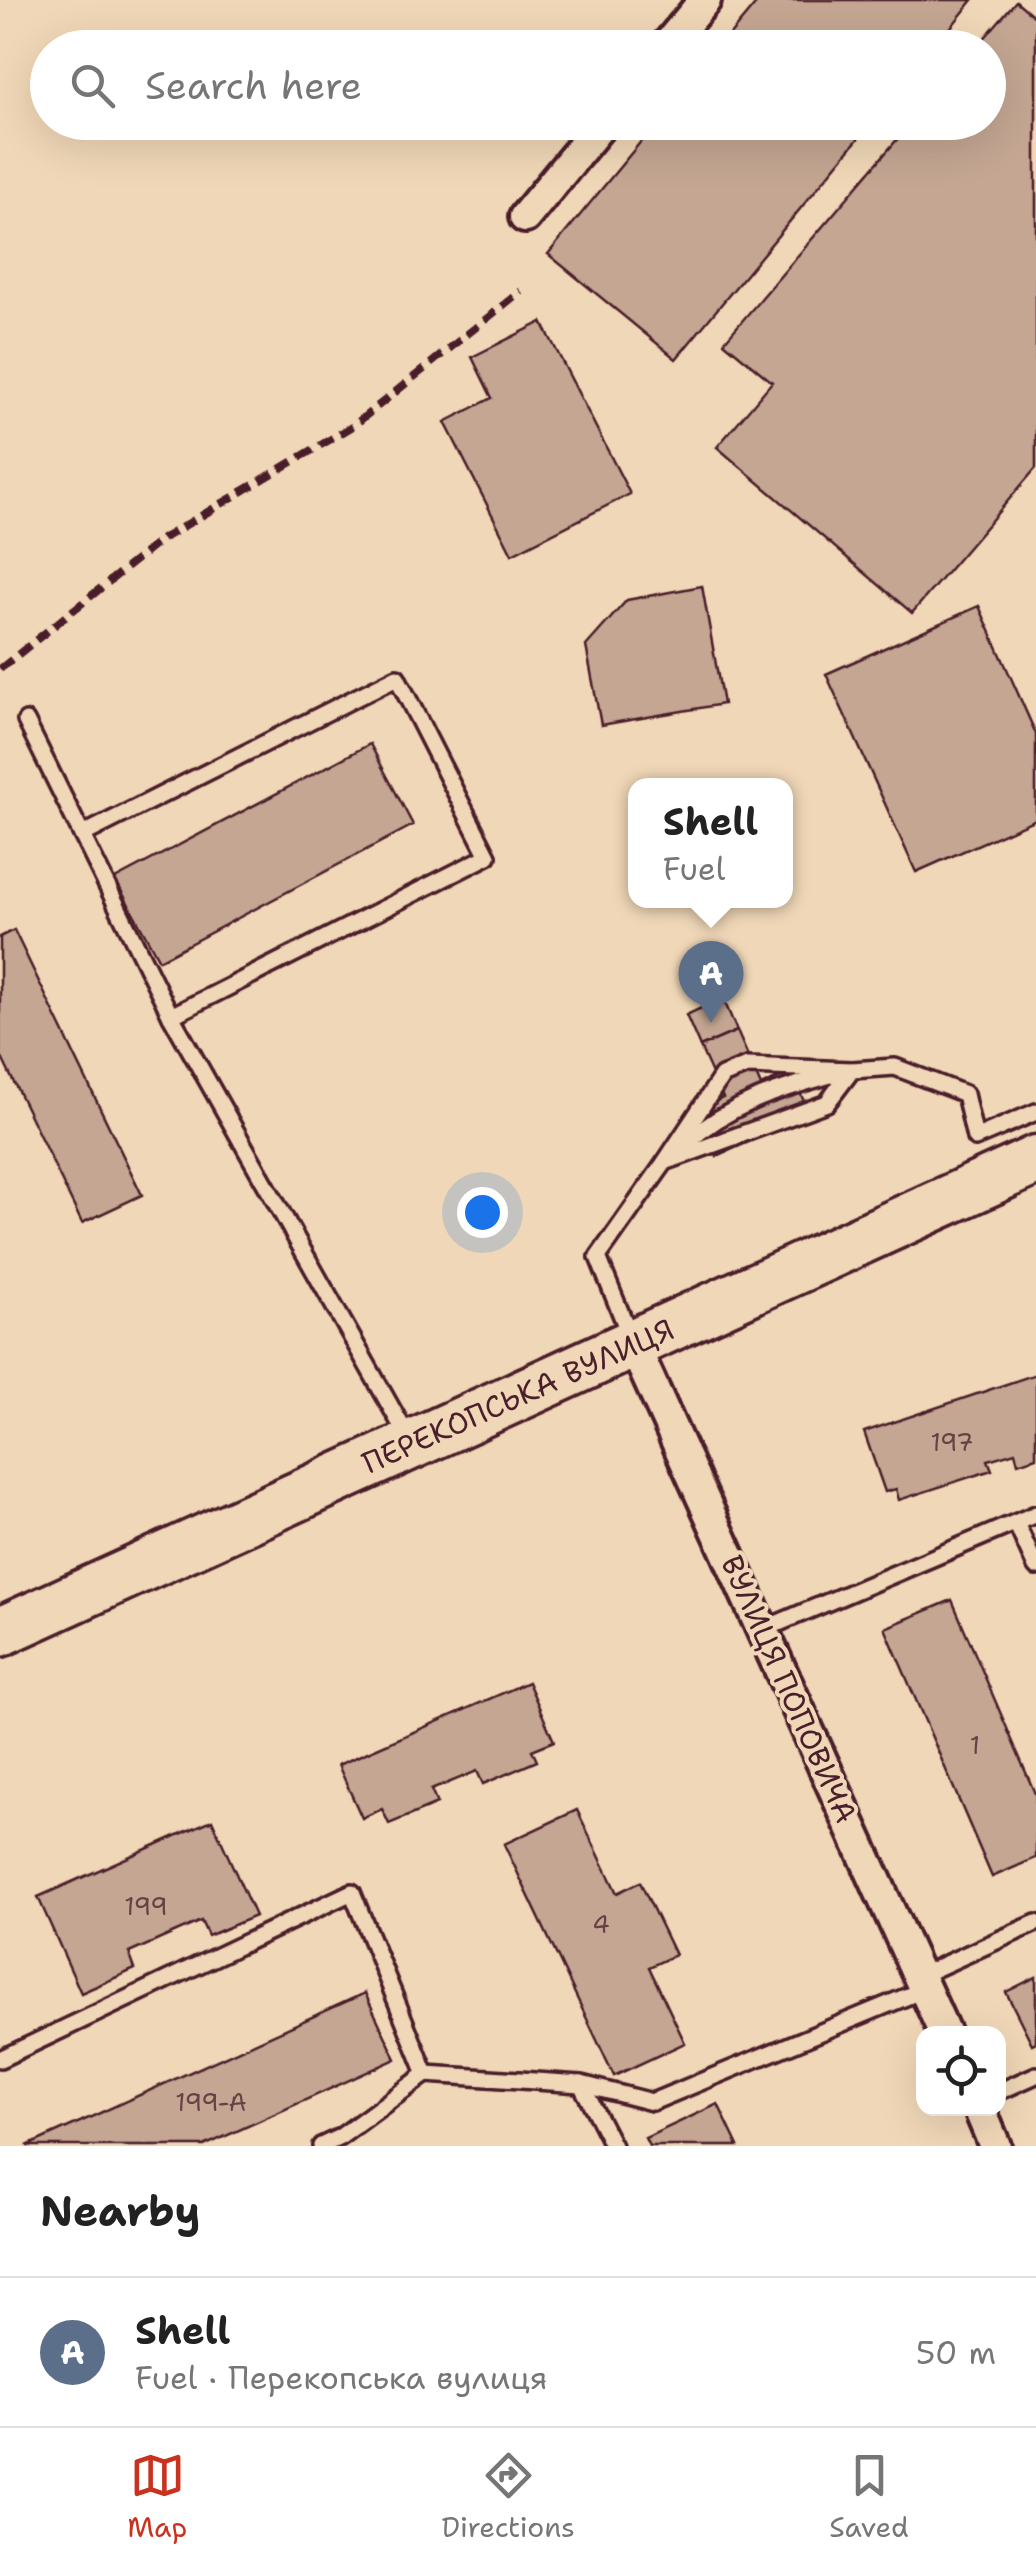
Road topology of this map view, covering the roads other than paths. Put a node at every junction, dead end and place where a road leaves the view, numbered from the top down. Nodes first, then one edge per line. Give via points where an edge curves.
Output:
1 (705, 0) edge
2 (681, 30) edge
3 (588, 140) edge
4 (525, 216) dead end
5 (26, 721) dead end
6 (82, 835) junction
7 (171, 1016) junction
8 (852, 1070) junction
9 (1036, 1112) edge
10 (1036, 1160) edge
11 (664, 1162) junction
12 (633, 1344) junction
13 (412, 1444) junction
14 (1036, 1514) edge
15 (1016, 1523) junction
16 (1036, 1567) edge
17 (762, 1630) junction
18 (0, 1632) edge
19 (1036, 1923) edge
20 (922, 1982) junction
21 (941, 2026) edge
22 (0, 2059) edge
23 (426, 2074) junction
24 (1036, 2075) edge
25 (581, 2084) junction
26 (1006, 2088) edge
27 (983, 2116) edge
28 (342, 2142) edge
29 (321, 2146) edge
30 (613, 2146) edge
31 (996, 2146) edge

1 - 2 street
3 - 4 street
5 - 6 lane
6 - 7 lane
6 - 7 lane via 398,677 488,856
7 - 13 lane
8 - 9 lane via 894,1067 966,1094 975,1138
8 - 11 lane via 716,1115
8 - 11 lane via 827,1102
8 - 11 lane via 748,1066 722,1076
10 - 12 main road, ПЕРЕКОПСЬКА ВУЛИЦЯ
11 - 12 lane via 598,1257
12 - 13 main road, ПЕРЕКОПСЬКА ВУЛИЦЯ
12 - 17 street, ВУЛИЦЯ ПОПОВИЧА
13 - 18 main road, ПЕРЕКОПСЬКА ВУЛИЦЯ
14 - 15 lane
15 - 16 lane
15 - 17 lane
17 - 20 street, ВУЛИЦЯ ПОПОВИЧА
19 - 20 lane
20 - 21 street, ВУЛИЦЯ ПОПОВИЧА
20 - 25 lane via 652,2102
22 - 23 lane via 352,1892
23 - 25 lane
23 - 28 lane
24 - 26 lane
25 - 30 lane
27 - 31 street
28 - 29 lane

